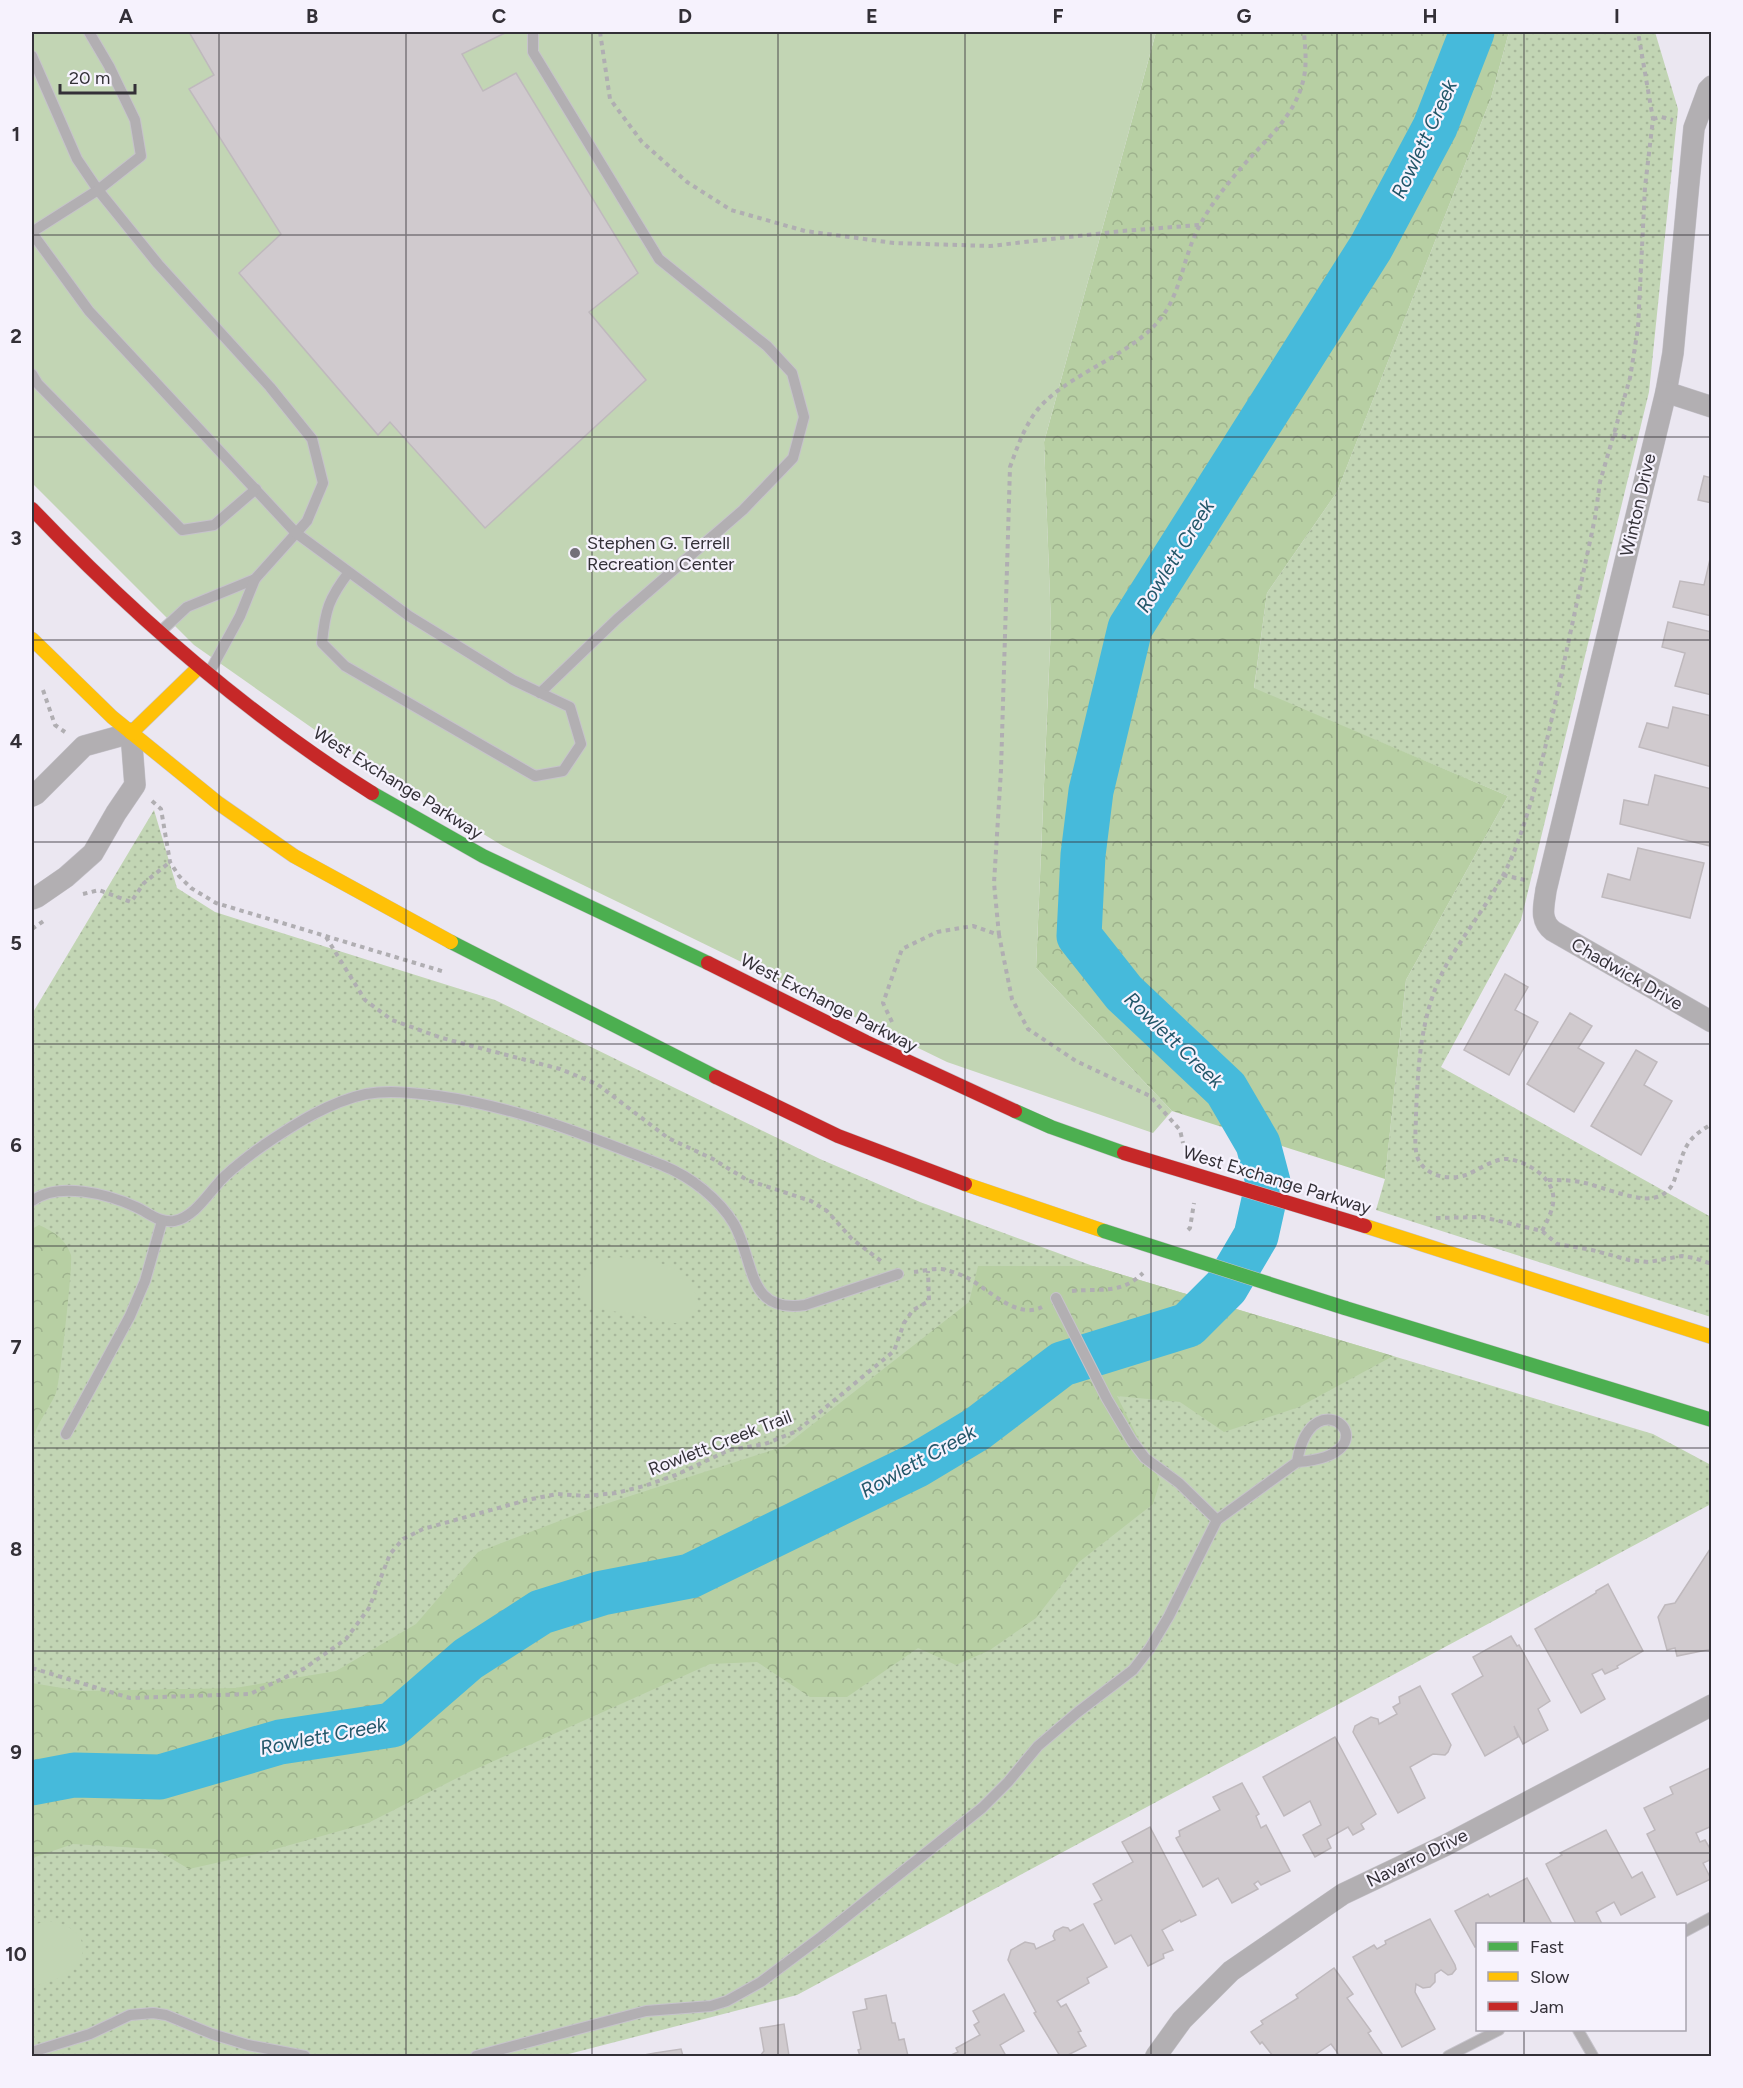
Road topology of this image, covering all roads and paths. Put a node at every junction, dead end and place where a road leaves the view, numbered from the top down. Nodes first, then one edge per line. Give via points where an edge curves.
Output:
1 (89, 32) edge
2 (533, 32) edge
3 (600, 32) edge
4 (1304, 32) edge
5 (1638, 32) edge
6 (32, 56) edge
7 (1712, 86) edge
8 (98, 190) junction
9 (1200, 225) junction
10 (32, 233) edge
11 (32, 374) edge
12 (1666, 392) junction
13 (1712, 407) edge
14 (256, 489) junction
15 (32, 509) edge
16 (296, 533) junction
17 (349, 572) junction
18 (255, 579) junction
19 (159, 634) junction
20 (32, 639) edge
21 (203, 672) junction
22 (42, 687) dead end
23 (540, 693) junction
24 (131, 733) junction
25 (73, 738) dead end
26 (32, 796) edge
27 (152, 801) dead end
28 (170, 862) junction
29 (74, 897) dead end
30 (32, 898) edge
31 (52, 915) dead end
32 (1544, 922) joint
33 (32, 929) edge
34 (999, 934) dead end
35 (1712, 1022) edge
36 (1712, 1124) edge
37 (1548, 1180) junction
38 (32, 1202) edge
39 (1429, 1218) dead end
40 (162, 1221) junction
41 (1542, 1231) junction
42 (1712, 1264) edge
43 (898, 1274) junction
44 (1056, 1298) dead end
45 (1712, 1336) edge
46 (1712, 1420) edge
47 (66, 1434) dead end
48 (1297, 1462) junction
49 (1217, 1520) junction
50 (32, 1668) edge
51 (1712, 1705) edge
52 (1712, 1917) edge
53 (1686, 1931) edge
54 (1497, 2031) edge
55 (1579, 2031) edge
56 (32, 2052) edge
57 (305, 2056) edge
58 (476, 2056) edge
59 (1156, 2056) edge
60 (1448, 2056) edge
61 (1593, 2056) edge

1 - 8 lane via 135,120 141,156
2 - 23 lane via 533,52 659,259 767,346 792,373 804,417 793,458 743,510 617,619
3 - 9 path via 610,99 642,142 687,182 731,210 805,231 894,243 990,246
4 - 9 path via 1304,77 1294,107 1222,192
5 - 37 path via 1653,119 1638,328 1630,378 1600,482 1542,764 1517,846 1438,983 1421,1044 1416,1156 1423,1166 1438,1175 1456,1178 1508,1159 1533,1168
6 - 8 lane via 77,159
7 - 12 street, Winton Drive via 1695,128
8 - 10 lane
8 - 16 lane via 312,439 323,483 307,521
9 - 34 path via 1170,305 1155,325 1050,397 1022,433 1010,467 994,883
10 - 14 lane via 90,311
11 - 14 lane via 182,530 214,525
12 - 13 street
12 - 32 street, Winton Drive via 1546,890
14 - 16 lane
15 - 19 main road, West Exchange Parkway
16 - 17 lane
16 - 18 lane
17 - 23 lane via 409,616
17 - 23 lane via 333,594 324,618 322,644 345,666 535,776 563,771 581,744 570,707
18 - 19 lane via 187,608
18 - 21 lane via 240,616
19 - 21 main road, West Exchange Parkway
20 - 24 main road
21 - 24 main road
21 - 45 main road, West Exchange Parkway, bridge via 366,789 451,840 906,1062 1049,1126 1124,1153
22 - 25 path via 55,725
24 - 26 street via 84,746
24 - 30 street via 135,785 93,853
24 - 46 main road, bridge via 218,803 294,855 430,931 838,1136 1104,1231
27 - 28 path via 161,809
28 - 29 path via 144,883 131,902 99,890
28 - 43 path via 202,897 326,937 365,1000 392,1020 442,1038 560,1069 597,1084 668,1138 747,1180 796,1195 827,1211 852,1239
31 - 33 path
32 - 35 street, Chadwick Drive via 1564,938
36 - 37 path via 1690,1139 1673,1183 1661,1196 1644,1198 1582,1183
37 - 41 path via 1553,1201
38 - 40 lane via 52,1192 75,1191 133,1206
39 - 41 path via 1482,1217
40 - 43 lane via 188,1214 238,1164 314,1114 354,1097 405,1092 461,1099 540,1119 679,1174 715,1201 732,1221 755,1283 774,1303 805,1305
40 - 47 lane via 145,1281 130,1316
41 - 42 path via 1557,1244 1629,1260 1649,1262 1682,1256
43 - 50 path, Rowlett Creek Trail via 928,1271 929,1301 913,1310 894,1351 797,1431 765,1444 729,1450 645,1486 586,1496 557,1494 423,1529 404,1539 390,1554 369,1608 346,1639 305,1668 250,1694 130,1698
44 - 49 lane via 1132,1441 1145,1458 1179,1483
48 - 48 lane via 1336,1453 1344,1445 1345,1427 1330,1420 1314,1424 1303,1438
48 - 49 lane
49 - 58 lane via 1169,1616 1134,1670 1038,1746 982,1808 761,1982 711,2006 646,2011
51 - 59 street, Navarro Drive via 1446,1845 1343,1894 1231,1971 1182,2020
52 - 53 lane
54 - 60 lane
55 - 61 lane
56 - 57 lane via 90,2034 130,2015 153,2013 248,2045

